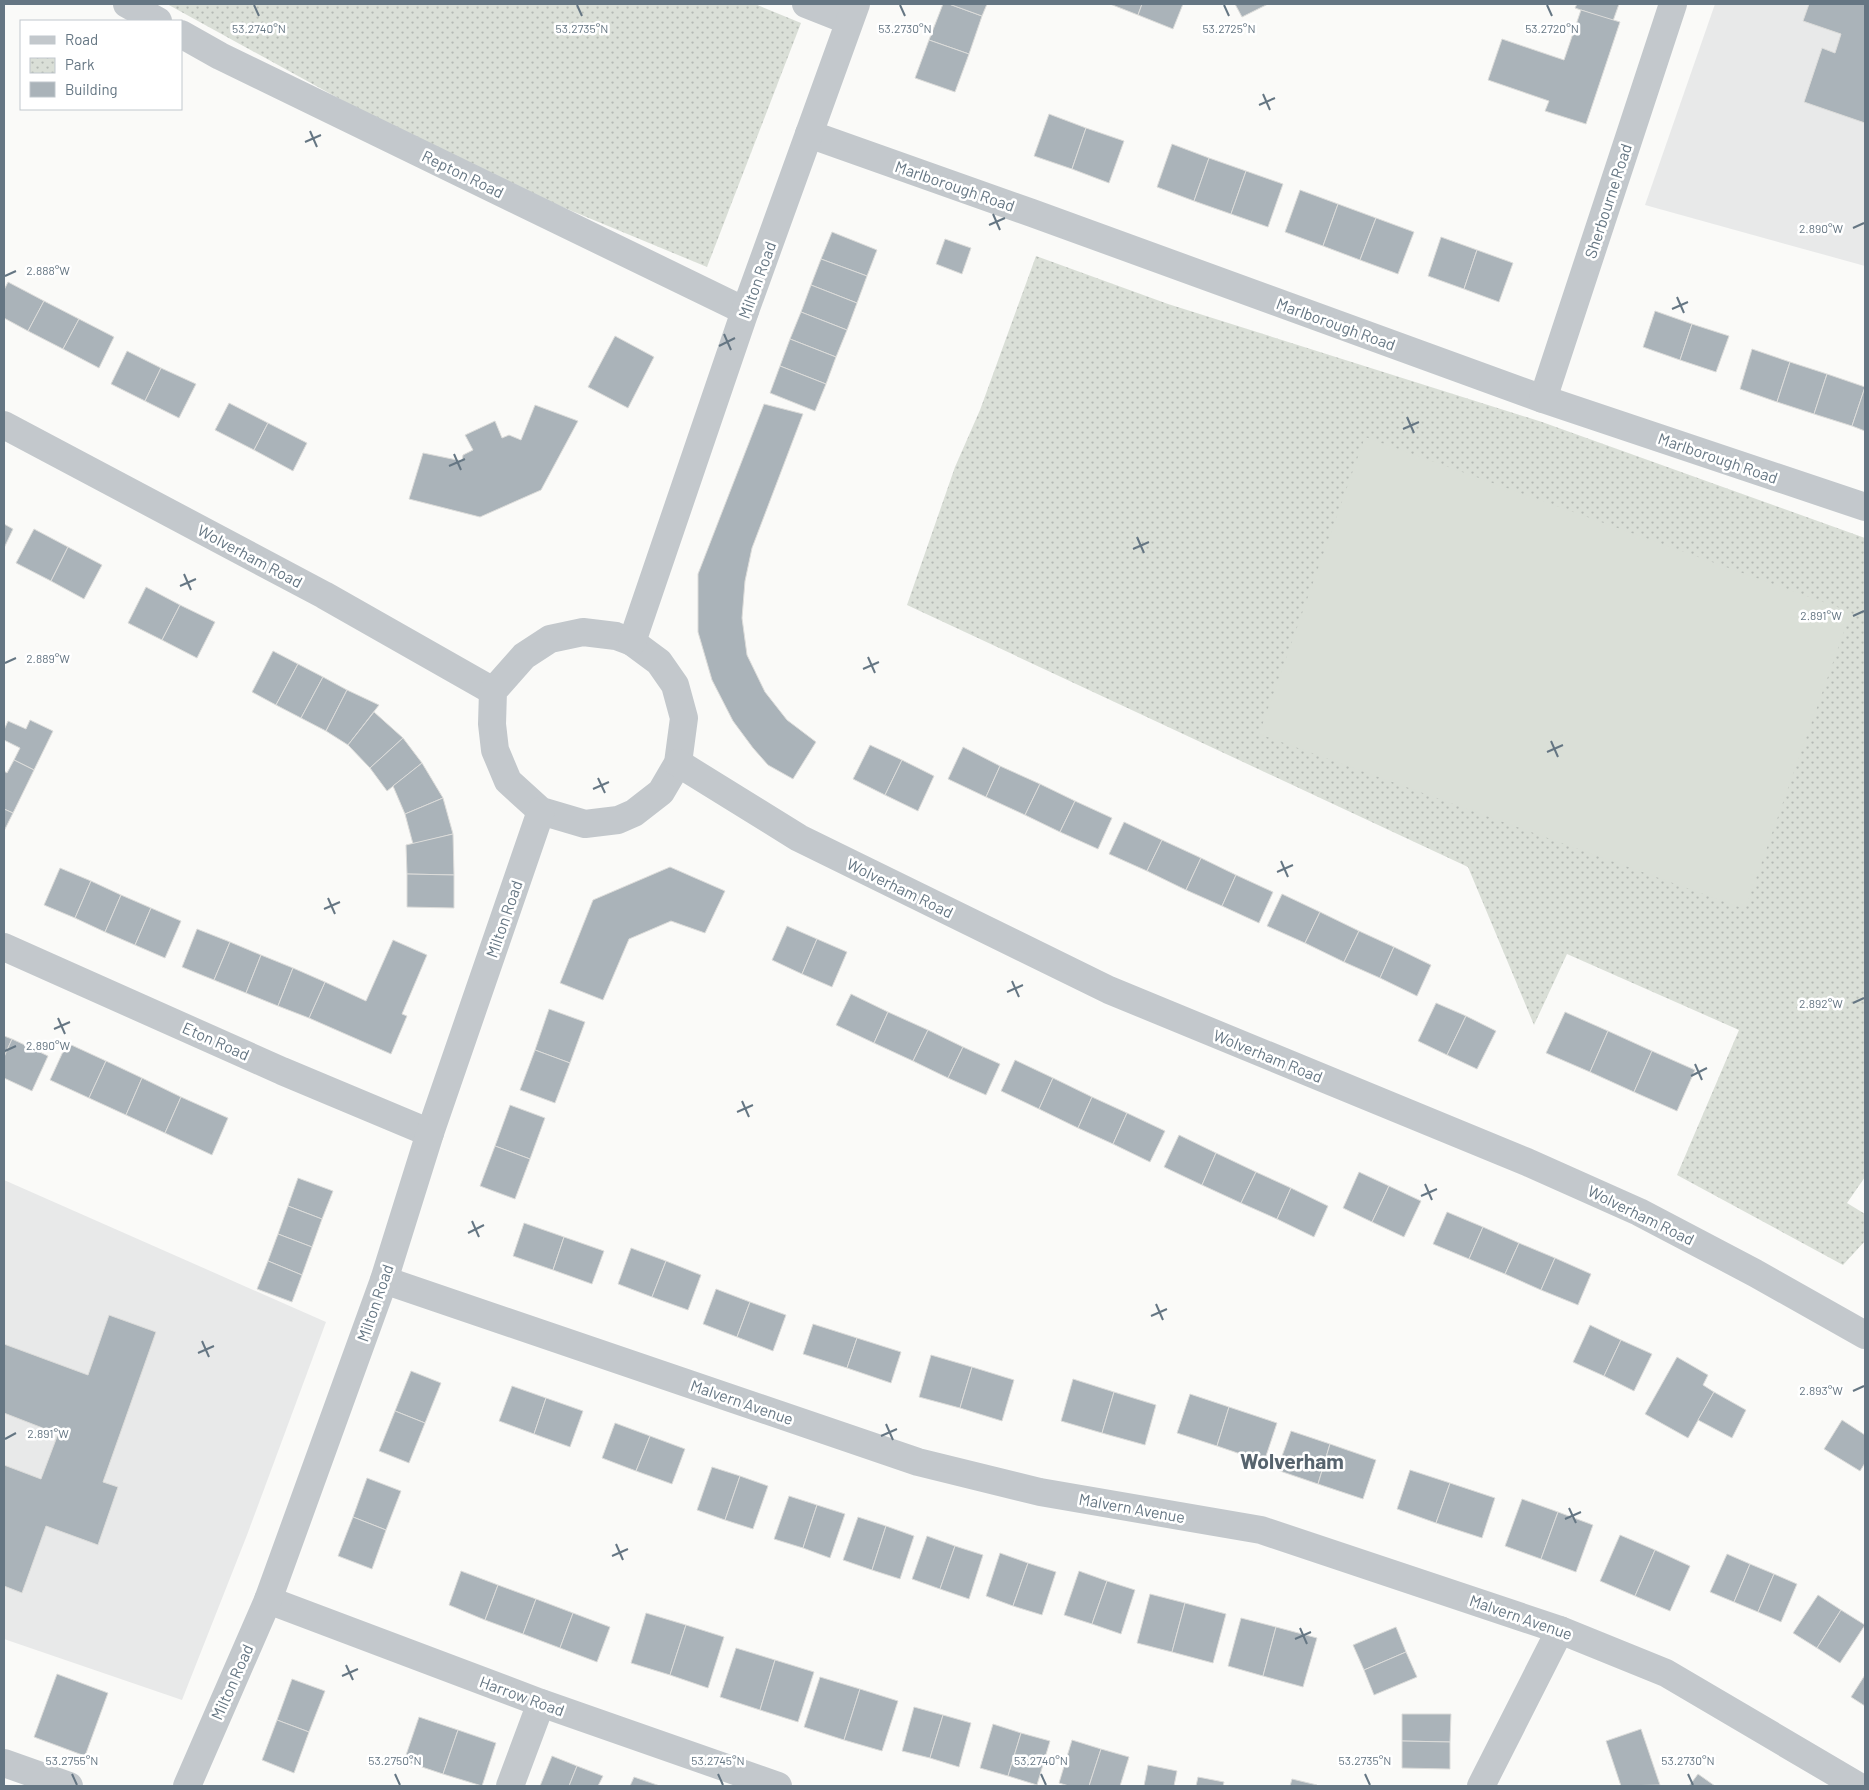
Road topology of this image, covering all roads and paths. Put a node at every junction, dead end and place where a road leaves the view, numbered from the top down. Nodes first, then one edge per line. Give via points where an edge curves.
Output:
1 (127, 4) edge
2 (806, 4) edge
3 (1673, 4) edge
4 (853, 12) edge
5 (156, 20) edge
6 (182, 35) edge
7 (809, 134) junction
8 (745, 312) junction
9 (1543, 399) junction
10 (4, 425) edge
11 (1865, 507) edge
12 (632, 642) junction
13 (493, 691) junction
14 (678, 763) junction
15 (540, 811) junction
16 (4, 947) edge
17 (430, 1133) junction
18 (384, 1280) junction
19 (1865, 1335) edge
20 (268, 1600) junction
21 (1560, 1630) junction
22 (541, 1703) junction
23 (4, 1764) edge
24 (69, 1786) edge
25 (187, 1786) edge
26 (510, 1786) edge
27 (778, 1786) edge
28 (1480, 1786) edge
29 (1858, 1786) edge

1 - 5 street
2 - 4 street
3 - 9 street, Sherbourne Road
4 - 7 street, Milton Road
6 - 8 street, Repton Road
7 - 8 street, Milton Road
7 - 9 street, Marlborough Road
8 - 12 street, Milton Road
9 - 11 street, Marlborough Road
10 - 13 street, Wolverham Road via 324,595
12 - 13 street via 616,636 583,632 550,640 524,656
12 - 14 street via 659,662 674,686 684,718
13 - 15 street via 495,750 508,780
14 - 15 street via 660,792 634,813 618,820 585,824
14 - 19 street, Wolverham Road via 799,838 1109,990 1527,1162 1639,1212
15 - 17 street, Milton Road
16 - 17 street, Eton Road
17 - 18 street, Milton Road
18 - 20 street, Milton Road
18 - 21 street, Malvern Avenue via 918,1462 1040,1492 1261,1530
20 - 22 street, Harrow Road
20 - 25 street, Milton Road
21 - 28 street
21 - 29 street, Malvern Avenue via 1666,1673
22 - 26 street
22 - 27 street, Harrow Road
23 - 24 street

